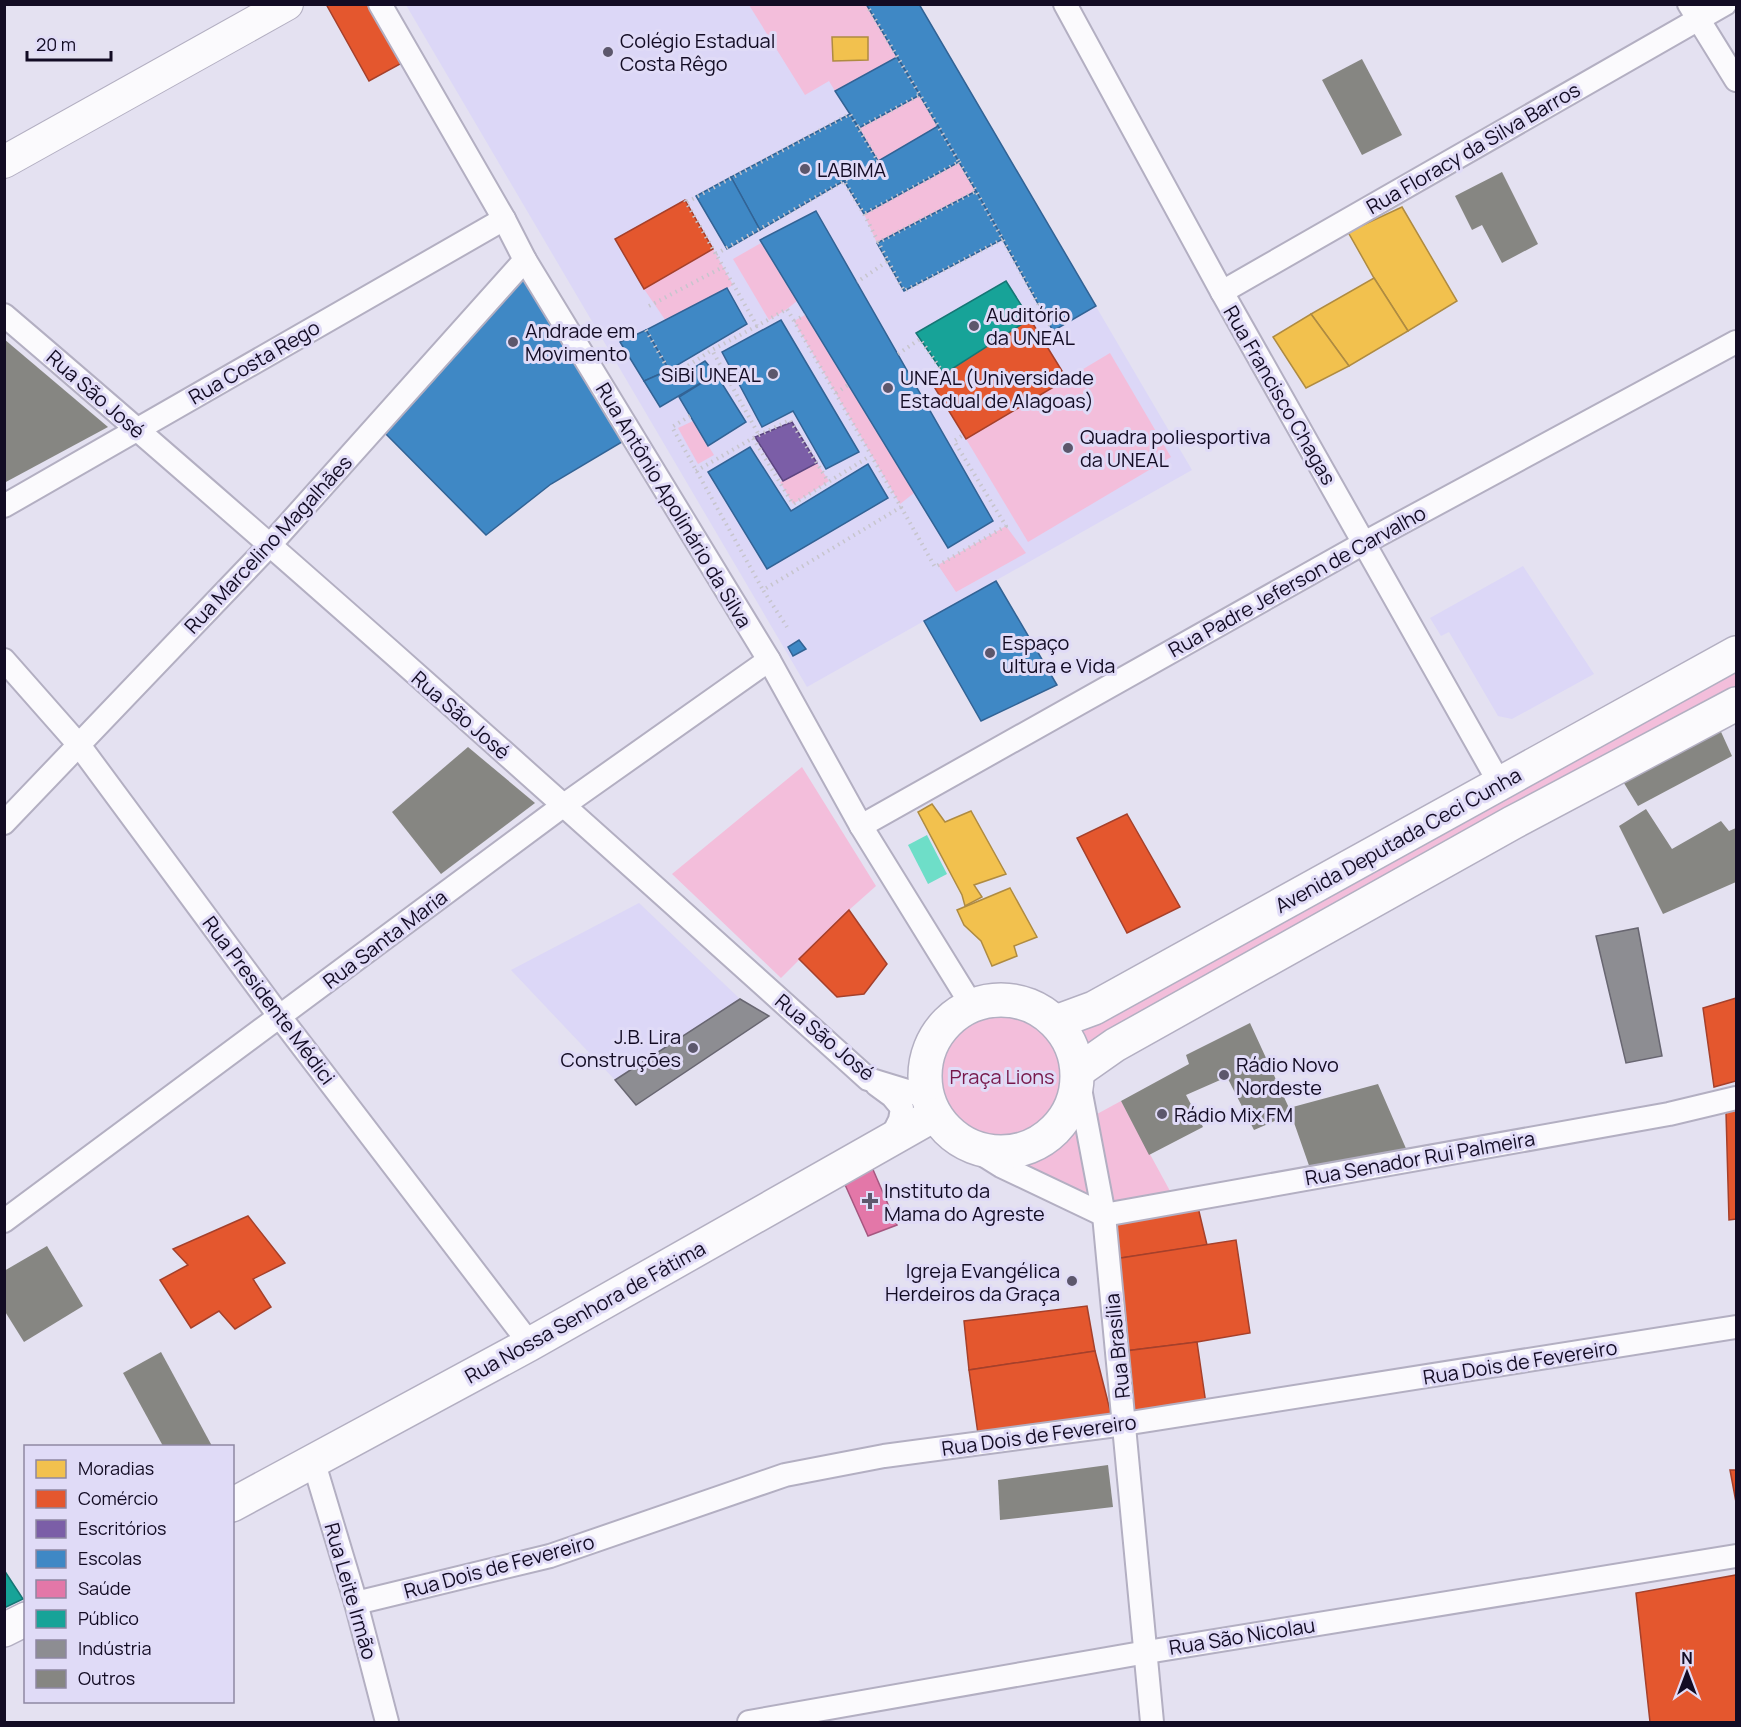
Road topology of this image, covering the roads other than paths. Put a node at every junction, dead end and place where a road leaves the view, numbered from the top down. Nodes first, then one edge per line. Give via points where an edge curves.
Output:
1 (287, 4) edge
2 (380, 4) edge
3 (1065, 4) edge
4 (1725, 4) edge
5 (1694, 12) edge
6 (1737, 80) edge
7 (4, 162) edge
8 (504, 219) junction
9 (525, 260) junction
10 (1222, 292) junction
11 (4, 315) edge
12 (1737, 342) edge
13 (137, 428) junction
14 (4, 506) edge
15 (1364, 543) junction
16 (268, 546) junction
17 (1734, 659) edge
18 (4, 660) edge
19 (769, 660) junction
20 (1737, 704) edge
21 (79, 745) junction
22 (1500, 784) junction
23 (564, 805) junction
24 (4, 823) edge
25 (861, 826) junction
26 (971, 1004) junction
27 (280, 1017) junction
28 (1056, 1022) junction
29 (1078, 1074) junction
30 (868, 1079) junction
31 (1737, 1098) edge
32 (930, 1106) junction
33 (890, 1142) junction
34 (966, 1144) junction
35 (1104, 1215) junction
36 (4, 1221) edge
37 (1737, 1327) edge
38 (530, 1344) junction
39 (1124, 1424) junction
40 (313, 1460) junction
41 (234, 1504) edge
42 (1737, 1556) edge
43 (356, 1603) junction
44 (24, 1620) edge
45 (4, 1630) edge
46 (1147, 1652) junction
47 (387, 1722) edge
48 (749, 1722) edge
49 (1152, 1722) edge

1 - 7 street
2 - 8 street, Rua Antônio Apolinário da Silva
3 - 10 street, Rua Francisco Chagas
4 - 5 street, Rua Floracy da Silva Barros
5 - 6 street
5 - 10 street, Rua Floracy da Silva Barros
8 - 9 street, Rua Antônio Apolinário da Silva
8 - 13 street, Rua Costa Rego
9 - 16 street, Rua Marcelino Magalhães
9 - 19 street, Rua Antônio Apolinário da Silva
10 - 15 street, Rua Francisco Chagas
11 - 13 street, Rua São José
12 - 15 street, Rua Padre Jeferson de Carvalho
13 - 14 street, Rua Costa Rego
13 - 16 street, Rua São José
15 - 22 street, Rua Francisco Chagas
15 - 25 street, Rua Padre Jeferson de Carvalho
16 - 21 street, Rua Marcelino Magalhães
16 - 23 street, Rua São José
17 - 22 main road, Avenida Deputada Ceci Cunha
18 - 21 street, Rua Presidente Médici
19 - 23 street, Rua Santa Maria
19 - 25 street, Rua Antônio Apolinário da Silva
20 - 29 main road, Avenida Deputada Ceci Cunha via 1512,823 1115,1045
21 - 24 street, Rua Marcelino Magalhães
21 - 27 street, Rua Presidente Médici
22 - 28 main road, Avenida Deputada Ceci Cunha via 1094,1008
23 - 27 street, Rua Santa Maria
23 - 30 street, Rua São José
25 - 26 street, Rua Antônio Apolinário da Silva
26 - 28 main road via 1001,999 1031,1005
26 - 32 main road via 937,1032 927,1053
27 - 36 street, Rua Santa Maria
27 - 38 street, Rua Presidente Médici
28 - 29 main road via 1075,1053
29 - 34 main road via 1071,1108 1052,1132 1026,1148 996,1152
29 - 35 street, Rua Brasília
30 - 32 street, Rua São José
30 - 33 street via 902,1108
31 - 35 street, Rua Senador Rui Palmeira via 1669,1114
32 - 33 main road, Rua Nossa Senhora de Fátima
32 - 34 main road via 946,1130
33 - 38 main road, Rua Nossa Senhora de Fátima
34 - 35 street via 1001,1166
35 - 39 street, Rua Brasília
37 - 39 street, Rua Dois de Fevereiro
38 - 40 main road, Rua Nossa Senhora de Fátima
39 - 43 street, Rua Dois de Fevereiro via 884,1456 785,1475 550,1556
39 - 46 street, Rua Brasília
40 - 41 main road, Rua Nossa Senhora de Fátima
40 - 43 street, Rua Leite Irmão
42 - 46 street, Rua São Nicolau
43 - 47 street, Rua Leite Irmão
44 - 45 main road
46 - 48 street, Rua São Nicolau
46 - 49 street, Rua Brasília

